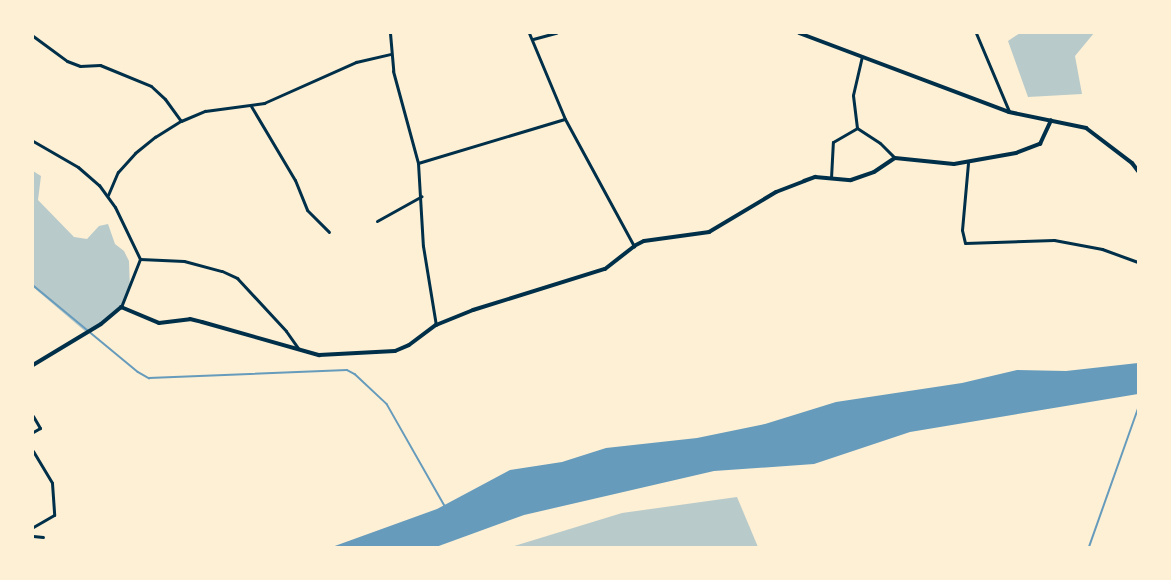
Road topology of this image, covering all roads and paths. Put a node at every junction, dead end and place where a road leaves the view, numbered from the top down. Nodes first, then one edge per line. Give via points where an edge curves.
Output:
1 (390, 33) edge
2 (529, 33) edge
3 (556, 33) edge
4 (799, 33) edge
5 (976, 33) edge
6 (33, 36) edge
7 (533, 39) junction
8 (391, 54) junction
9 (862, 57) junction
10 (251, 106) junction
11 (1009, 112) junction
12 (564, 119) junction
13 (1051, 120) junction
14 (181, 122) junction
15 (857, 128) junction
16 (33, 141) edge
17 (895, 158) junction
18 (418, 163) junction
19 (968, 163) junction
20 (1138, 171) edge
21 (831, 179) junction
22 (108, 195) junction
23 (422, 196) junction
24 (377, 221) dead end
25 (329, 232) dead end
26 (634, 246) junction
27 (140, 259) junction
28 (1138, 262) edge
29 (121, 307) junction
30 (436, 326) junction
31 (299, 349) junction
32 (33, 365) edge
33 (33, 416) edge
34 (33, 432) edge
35 (33, 451) edge
36 (33, 527) edge
37 (33, 536) edge
38 (43, 537) dead end

1 - 8 street
2 - 7 street
3 - 7 street
4 - 9 street
5 - 11 street
6 - 14 street via 67,61 80,66 100,65 151,86
7 - 12 street
8 - 10 street via 356,62
8 - 18 street
9 - 11 street
9 - 15 street via 853,95
10 - 14 street via 205,111
10 - 25 street via 295,180 307,210
11 - 13 street
12 - 18 street
12 - 26 street
13 - 19 street via 1036,147
13 - 20 street via 1086,128
14 - 22 street via 135,153 118,171
15 - 17 street
15 - 21 street via 833,142
16 - 22 street via 66,158
17 - 19 street
17 - 21 street via 874,172 851,180
18 - 23 street
19 - 28 street via 962,230 965,243 1054,240 1102,249
21 - 26 street via 815,177 776,192 709,232 658,238
22 - 27 street
23 - 24 street
23 - 30 street via 423,246
26 - 30 street via 605,269 473,310
27 - 29 street
27 - 31 street via 184,261 237,278
29 - 31 street via 159,323 190,319
29 - 32 street via 73,343
30 - 31 street via 395,351 319,356
33 - 34 street via 40,428
35 - 36 street via 52,483 54,515
37 - 38 street

